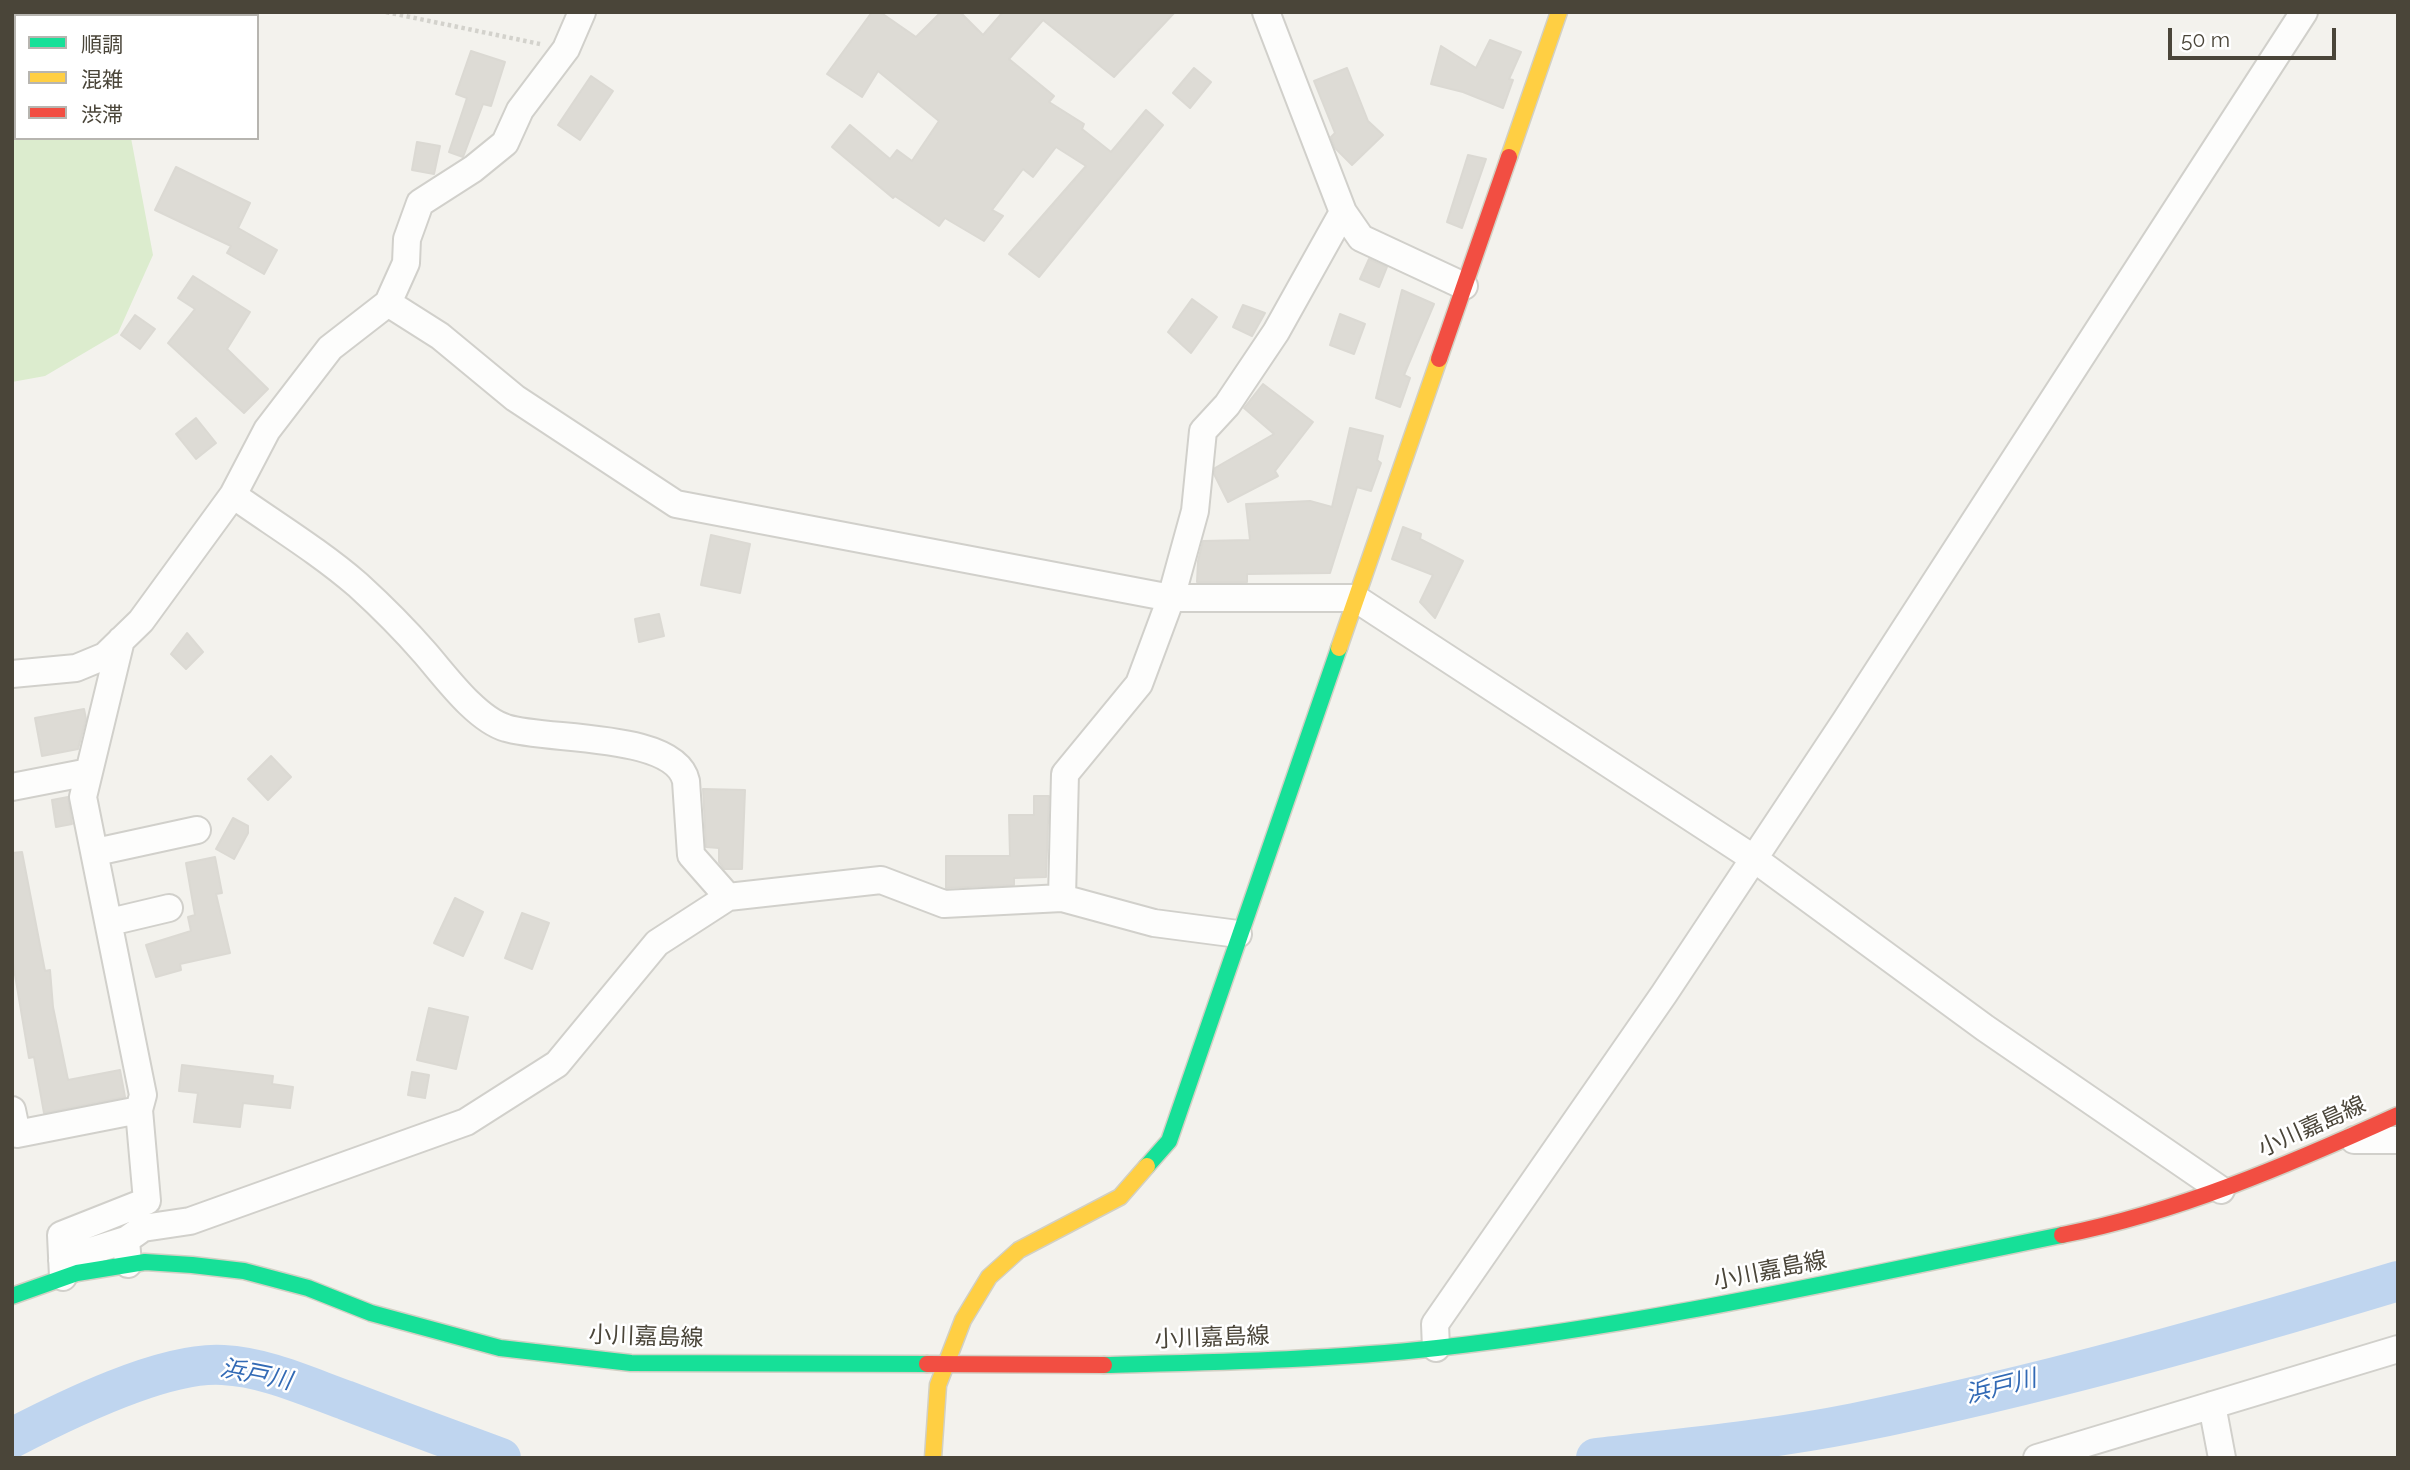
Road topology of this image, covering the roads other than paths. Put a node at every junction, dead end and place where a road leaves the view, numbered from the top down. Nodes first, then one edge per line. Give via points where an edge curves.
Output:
1 (582, 12) edge
2 (1266, 12) edge
3 (1559, 12) edge
4 (2304, 12) edge
5 (1343, 212) junction
6 (1464, 286) junction
7 (388, 303) junction
8 (233, 495) junction
9 (1171, 598) junction
10 (1355, 598) junction
11 (121, 640) junction
12 (12, 674) edge
13 (89, 772) junction
14 (12, 787) edge
15 (197, 830) dead end
16 (96, 852) junction
17 (1753, 858) junction
18 (728, 897) junction
19 (1062, 898) junction
20 (169, 908) dead end
21 (110, 922) junction
22 (1238, 934) junction
23 (12, 1110) edge
24 (139, 1110) junction
25 (2398, 1115) edge
26 (2342, 1140) junction
27 (2398, 1140) edge
28 (2221, 1190) junction
29 (127, 1252) junction
30 (62, 1269) junction
31 (12, 1296) edge
32 (1436, 1348) junction
33 (2398, 1349) edge
34 (945, 1362) junction
35 (2212, 1405) junction
36 (933, 1458) edge
37 (2038, 1458) edge
38 (2222, 1458) edge

1 - 7 street via 566,49 520,110 505,143 420,203 407,239 406,263
2 - 5 street
3 - 6 main road
4 - 17 street
5 - 6 street via 1361,238
5 - 9 street via 1276,332 1227,405 1203,431 1195,511
6 - 10 main road
7 - 8 street via 330,348 267,430
7 - 9 street via 440,336 515,398 676,504
8 - 11 street via 141,621
8 - 18 street via 356,584 424,651 461,696 504,728 628,744 673,761 684,770 691,855
9 - 10 street
9 - 19 street via 1139,684 1065,774
10 - 17 street
10 - 22 main road
11 - 12 street via 105,656 76,668
11 - 13 street
13 - 14 street
13 - 16 street via 83,797
15 - 16 street
16 - 21 street
17 - 28 street via 1985,1028
17 - 32 street via 1436,1324
18 - 19 street via 881,880 944,904
18 - 29 street via 657,943 556,1064 466,1122 190,1221 143,1228
19 - 22 street via 1154,923
20 - 21 street
21 - 24 street via 143,1095
22 - 34 main road via 1169,1141 1120,1197 1019,1250 989,1277
23 - 24 street via 17,1134
24 - 30 street via 147,1201 61,1235
25 - 26 main road, 小川嘉島線
26 - 27 street
26 - 28 main road, 小川嘉島線
28 - 32 main road, 小川嘉島線 via 2103,1227 1916,1265 1657,1317
29 - 30 street
29 - 34 main road, 小川嘉島線 via 145,1262 244,1271 308,1288 371,1313 500,1348 631,1363
30 - 31 main road
32 - 34 main road, 小川嘉島線 via 1238,1361
33 - 35 street
34 - 36 main road via 935,1405
35 - 37 street
35 - 38 street

